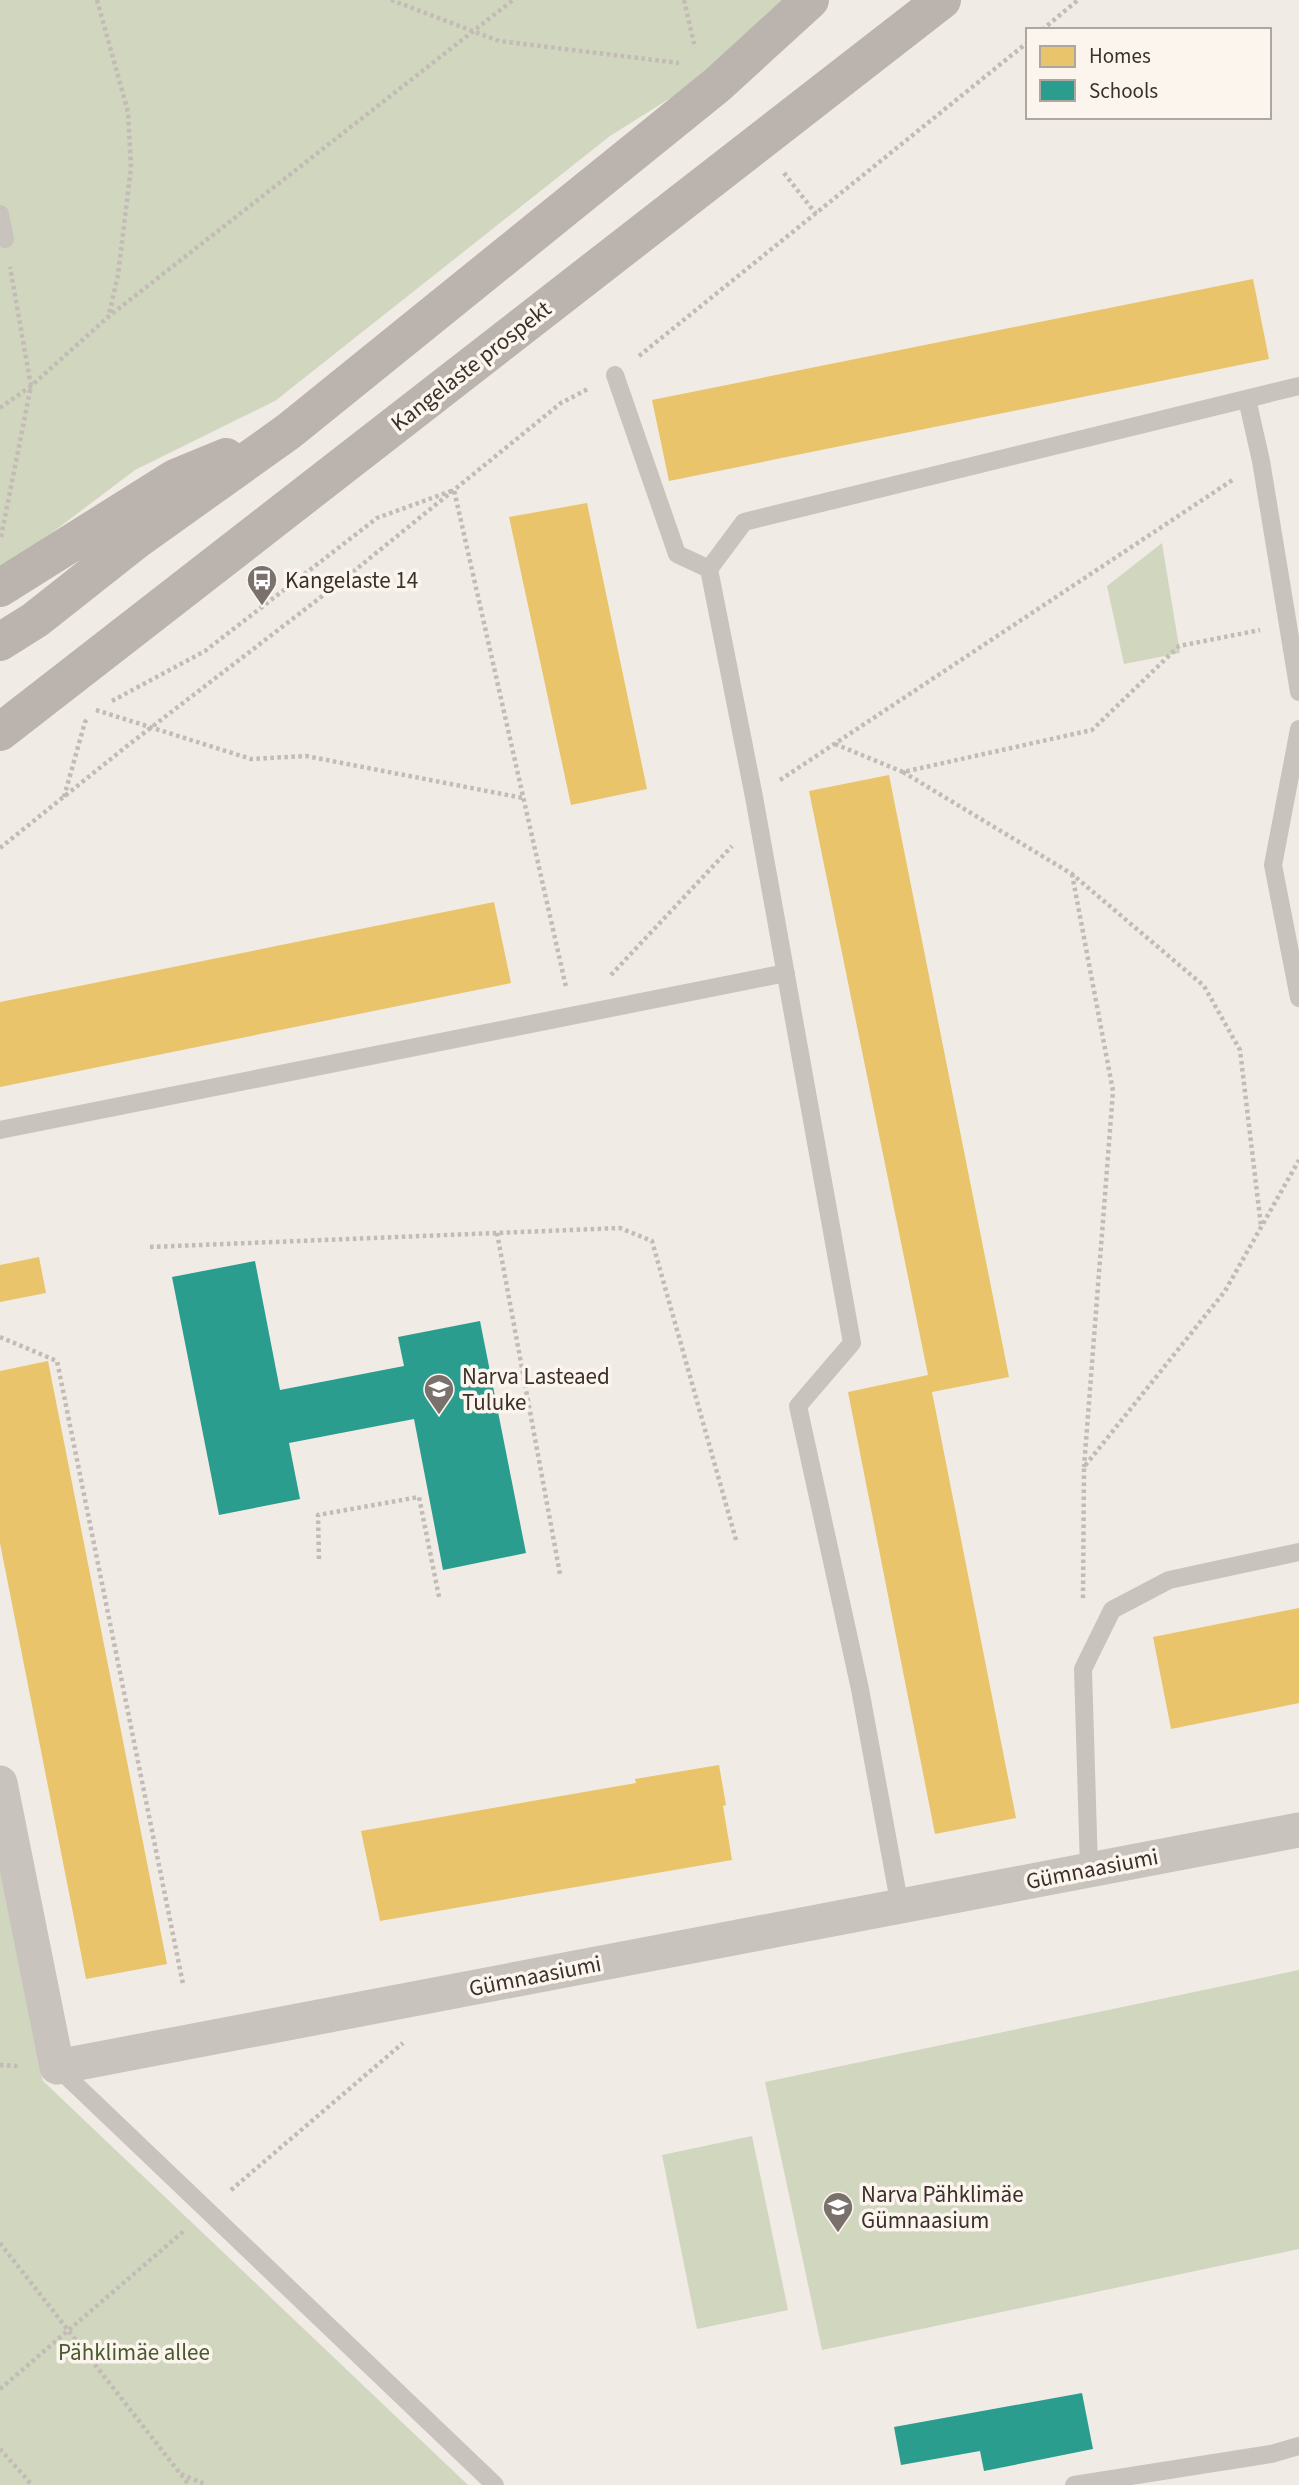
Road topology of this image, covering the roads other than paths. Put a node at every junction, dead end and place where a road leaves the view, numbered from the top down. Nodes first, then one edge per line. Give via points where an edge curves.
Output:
1 (810, 0) edge
2 (942, 0) edge
3 (0, 214) edge
4 (5, 239) road end
5 (615, 375) road end
6 (1299, 386) edge
7 (1247, 399) junction
8 (289, 431) junction
9 (709, 569) junction
10 (0, 588) edge
11 (0, 642) edge
12 (1299, 692) edge
13 (1299, 729) edge
14 (0, 732) edge
15 (786, 973) junction
16 (1299, 998) edge
17 (0, 1130) edge
18 (1299, 1552) edge
19 (0, 1783) edge
20 (1299, 1830) edge
21 (1090, 1869) junction
22 (900, 1907) junction
23 (57, 2067) junction
24 (1299, 2446) edge
25 (495, 2485) edge
26 (1074, 2485) edge

1 - 8 main road via 717,85
2 - 14 main road, Kangelaste prospekt
3 - 4 lane
5 - 9 lane via 677,554
6 - 7 lane
7 - 9 lane via 744,522
7 - 12 lane
8 - 10 main road via 175,478
8 - 11 main road
9 - 15 lane
13 - 16 lane via 1273,864
15 - 17 lane
15 - 22 lane via 852,1343 798,1406 860,1689
18 - 21 lane via 1169,1580 1112,1610 1083,1669
19 - 23 street
20 - 21 street, Gümnaasiumi
21 - 22 street, Gümnaasiumi
22 - 23 street, Gümnaasiumi
23 - 25 lane
24 - 26 lane

